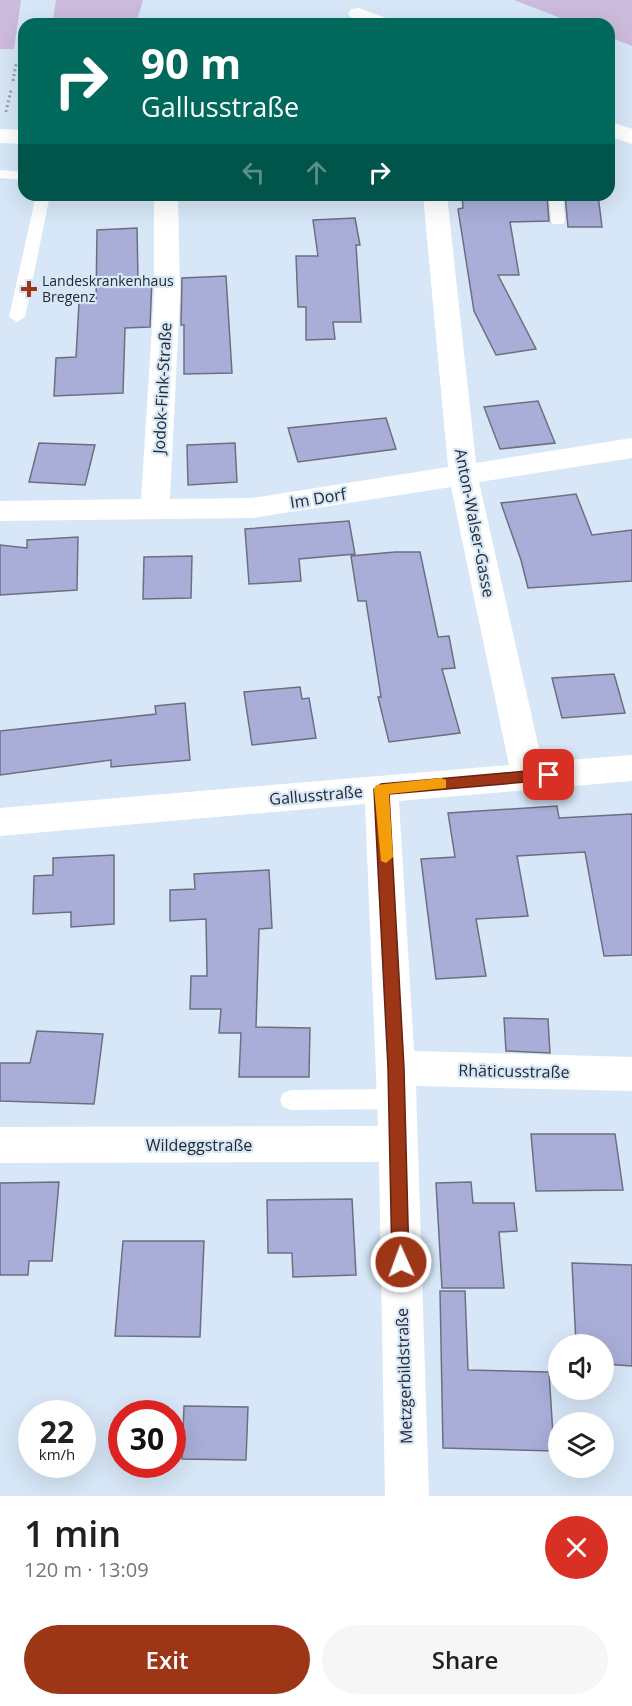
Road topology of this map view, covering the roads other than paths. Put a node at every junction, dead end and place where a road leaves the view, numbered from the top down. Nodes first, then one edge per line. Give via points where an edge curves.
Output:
1 (359, 14) dead end
2 (368, 18) edge
3 (615, 130) edge
4 (0, 136) edge
5 (18, 137) edge
6 (632, 137) edge
7 (615, 148) edge
8 (632, 148) edge
9 (0, 174) edge
10 (18, 176) edge
11 (43, 201) edge
12 (166, 201) edge
13 (436, 201) edge
14 (556, 201) edge
15 (558, 221) dead end
16 (17, 317) dead end
17 (632, 448) edge
18 (463, 476) junction
19 (155, 509) junction
20 (0, 512) edge
21 (632, 768) edge
22 (528, 776) junction
23 (381, 789) junction
24 (0, 822) edge
25 (632, 1074) edge
26 (396, 1083) junction
27 (291, 1100) dead end
28 (397, 1144) junction
29 (0, 1145) edge
30 (407, 1496) edge

1 - 2 street
3 - 6 street
4 - 5 street
7 - 8 street
9 - 10 lane
11 - 16 lane
12 - 19 street, Jodok-Fink-Straße via 167,295
13 - 18 street, Anton-Walser-Gasse
14 - 15 lane
17 - 18 street, Im Dorf
18 - 19 street, Im Dorf via 252,508
18 - 22 street, Anton-Walser-Gasse
19 - 20 street, Im Dorf
21 - 22 street, Gallusstraße
22 - 23 street, Gallusstraße
23 - 24 street, Gallusstraße
23 - 26 street, Metzgerbildstraße
25 - 26 street, Rhäticusstraße
26 - 27 lane
26 - 28 street, Metzgerbildstraße
28 - 29 street, Wildeggstraße
28 - 30 street, Metzgerbildstraße

